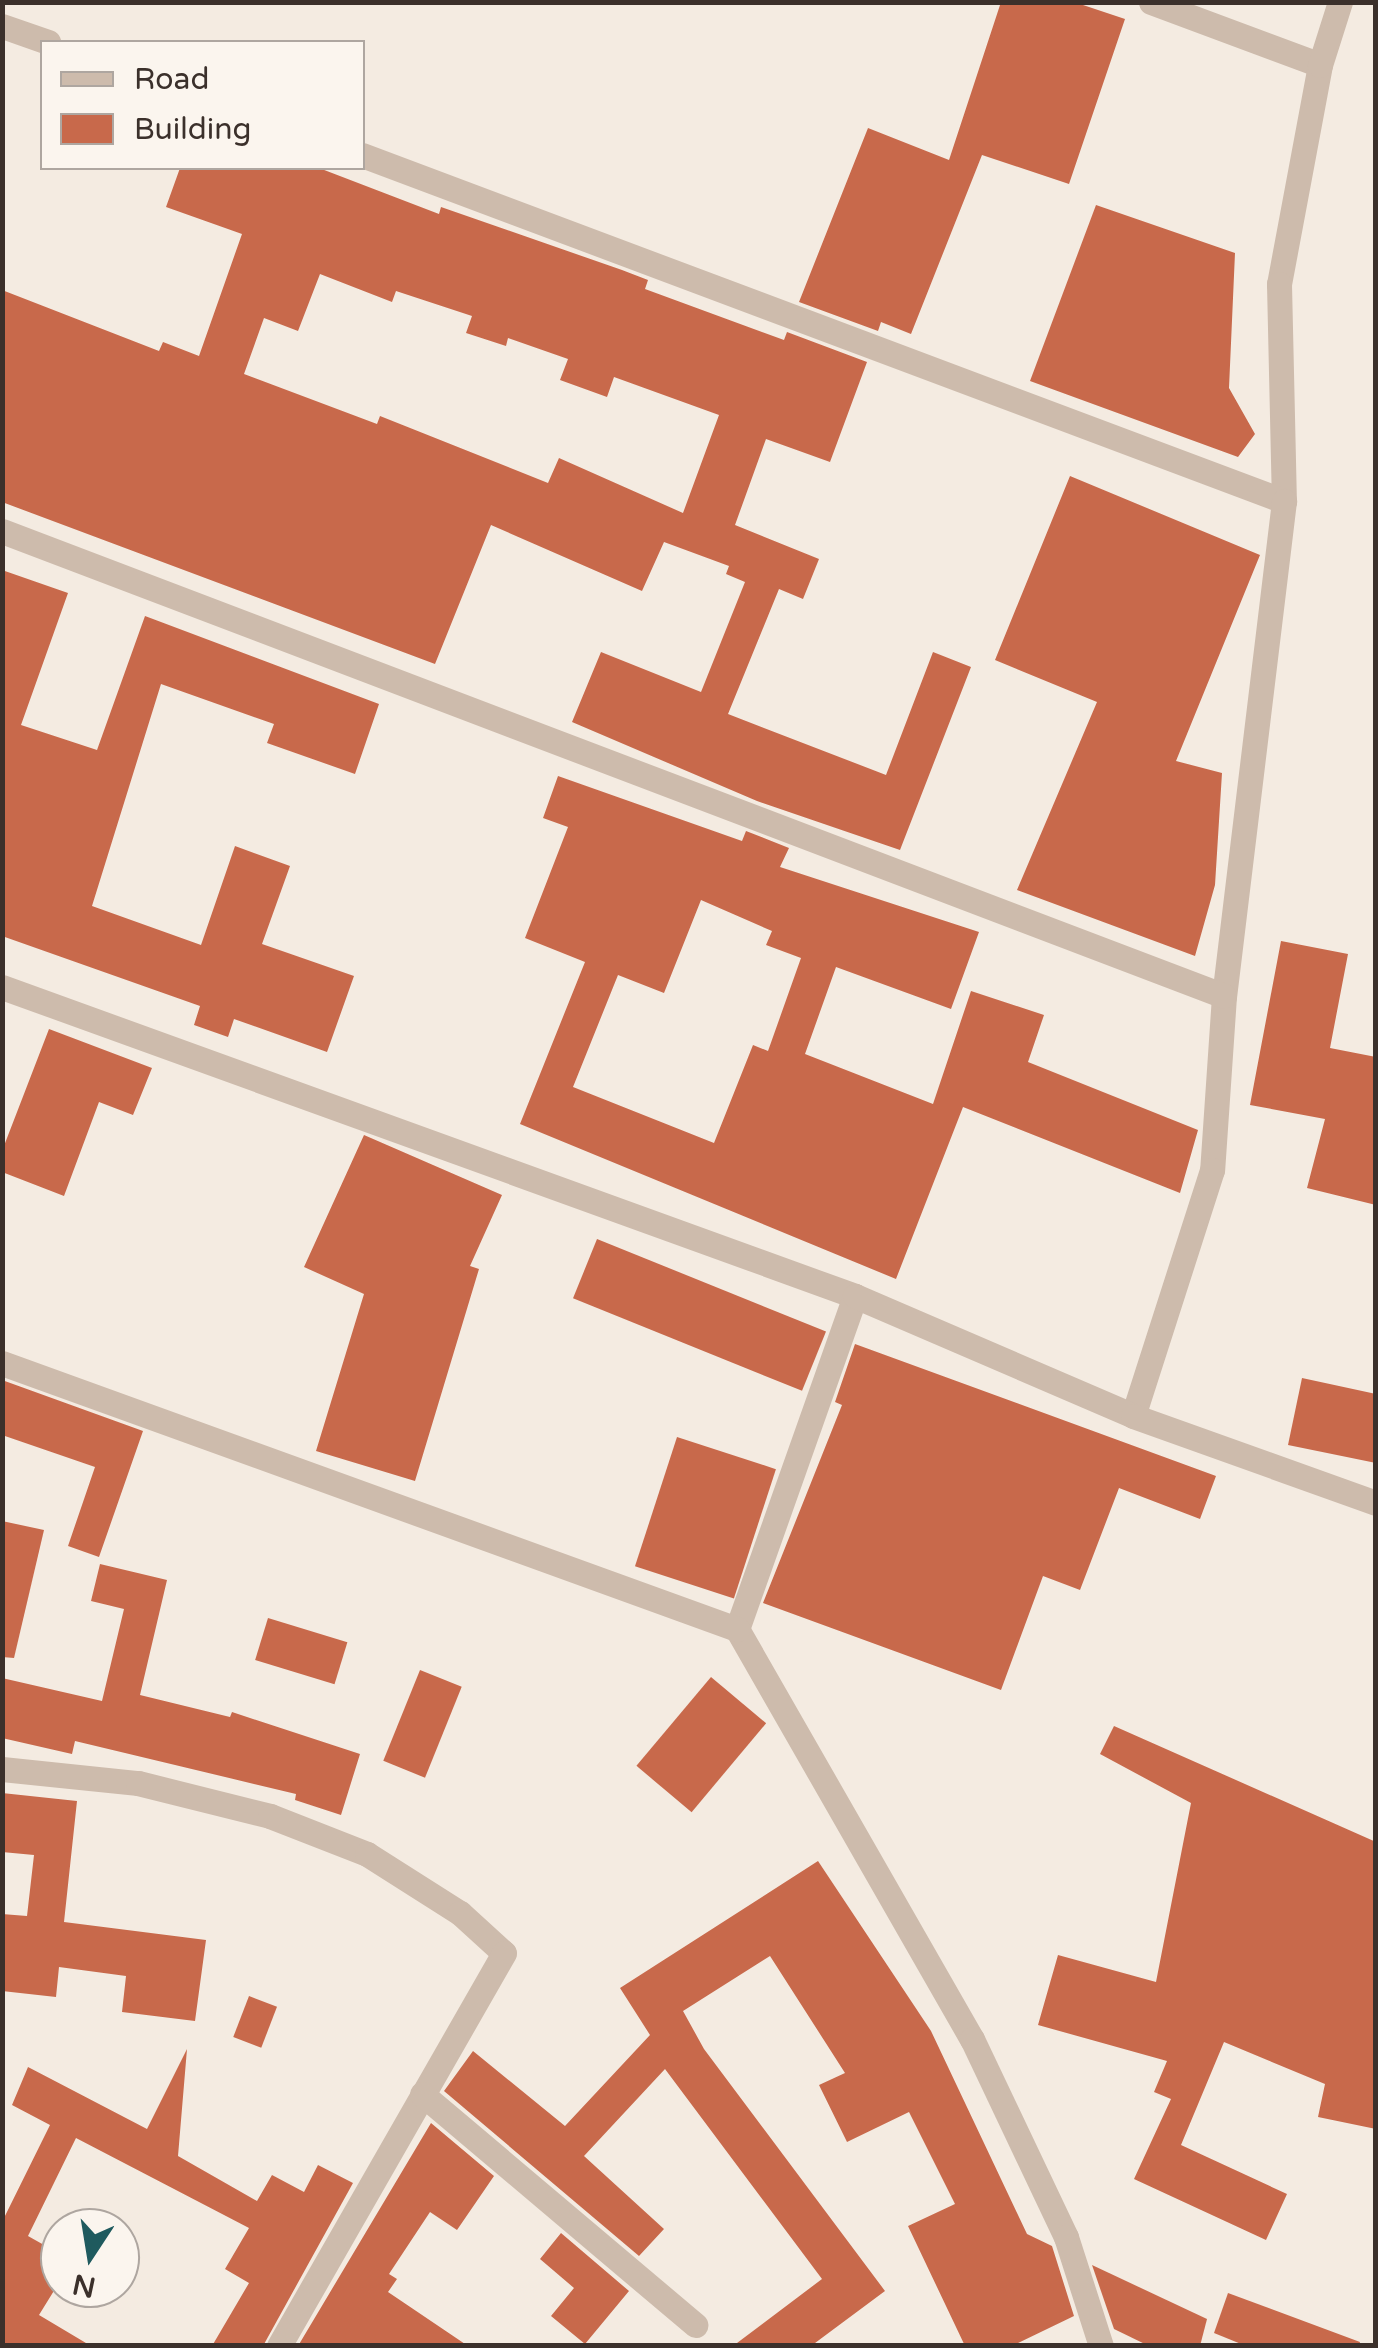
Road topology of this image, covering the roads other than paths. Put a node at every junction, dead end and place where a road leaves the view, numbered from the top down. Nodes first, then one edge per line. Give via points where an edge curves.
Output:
1 (1152, 2) edge
2 (1340, 2) edge
3 (2, 26) edge
4 (42, 40) edge
5 (1320, 65) junction
6 (365, 156) edge
7 (1284, 502) junction
8 (2, 530) edge
9 (2, 987) edge
10 (1224, 996) junction
11 (854, 1296) junction
12 (2, 1363) edge
13 (1133, 1416) junction
14 (1376, 1503) edge
15 (738, 1629) junction
16 (2, 1769) edge
17 (422, 2094) junction
18 (695, 2325) dead end
19 (279, 2346) edge
20 (1101, 2346) edge

1 - 5 street
2 - 5 street
3 - 4 street
5 - 7 street via 1278,284
6 - 7 street
7 - 10 street
8 - 10 street
9 - 11 street
10 - 13 street via 1212,1170
11 - 13 street
11 - 15 street
12 - 15 street
13 - 14 street
15 - 20 street via 972,2039 1066,2237
16 - 17 street via 138,1783 270,1816 367,1854 460,1913 504,1953
17 - 18 street
17 - 19 street

